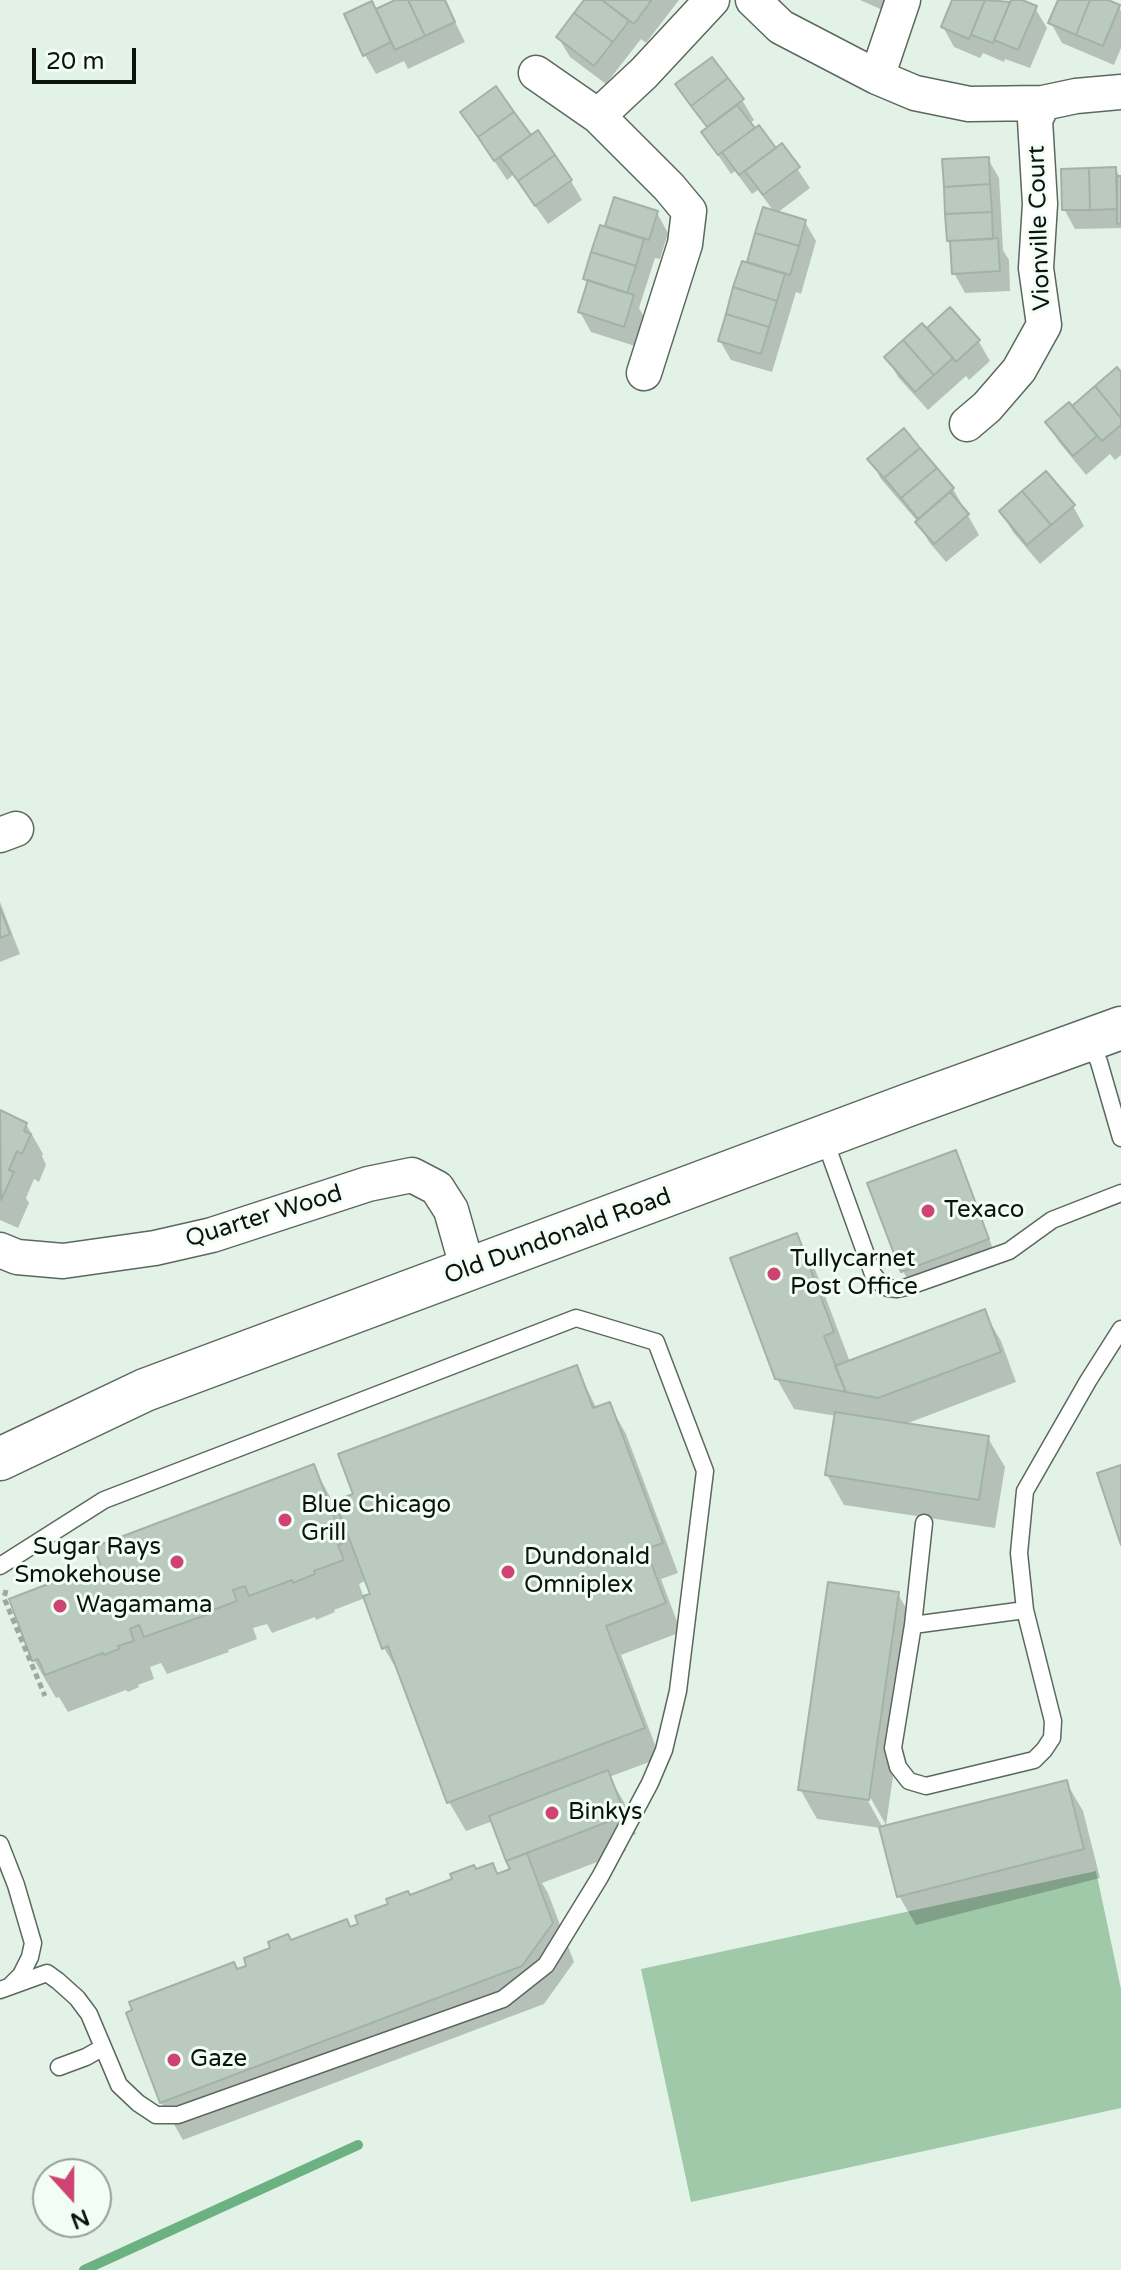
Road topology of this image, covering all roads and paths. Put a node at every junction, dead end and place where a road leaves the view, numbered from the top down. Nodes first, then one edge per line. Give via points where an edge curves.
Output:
1 (712, 0) edge
2 (753, 0) edge
3 (903, 0) edge
4 (536, 73) dead end
5 (877, 77) junction
6 (1121, 92) edge
7 (1043, 103) junction
8 (598, 116) junction
9 (644, 373) dead end
10 (967, 424) dead end
11 (1105, 1034) edge
12 (824, 1138) junction
13 (1121, 1138) edge
14 (1121, 1193) edge
15 (0, 1250) edge
16 (468, 1270) junction
17 (1121, 1329) edge
18 (0, 1459) edge
19 (924, 1523) dead end
20 (0, 1566) edge
21 (6, 1588) dead end
22 (1025, 1610) junction
23 (913, 1625) junction
24 (45, 1696) dead end
25 (0, 1844) edge
26 (5, 1988) edge
27 (102, 2048) junction
28 (59, 2067) dead end

1 - 8 street
2 - 5 street via 781,27
3 - 5 street
4 - 8 street
5 - 7 street via 915,93 969,104
6 - 7 street
7 - 10 street, Vionville Court via 1035,120 1040,204 1036,268 1044,325 1019,370
8 - 9 street via 689,211 685,244
11 - 12 street, Old Dundonald Road
11 - 13 lane via 1099,1062
12 - 14 lane via 873,1274 888,1288 907,1287 1009,1251 1052,1220
12 - 16 street, Old Dundonald Road
15 - 16 street, Quarter Wood via 63,1261 155,1248 412,1175 437,1188 451,1210
16 - 18 street, Old Dundonald Road via 145,1390
17 - 22 lane via 1025,1491 1019,1553
19 - 23 lane
20 - 27 lane via 104,1500 576,1318 656,1342 705,1471 678,1691 664,1750 600,1877 546,1965 503,1999 178,2115 156,2115 138,2103 119,2085
21 - 24 path via 4,1598
22 - 23 lane
22 - 23 lane via 1053,1721 1052,1738 1034,1760 926,1786 909,1781 893,1748
25 - 26 lane via 33,1943 21,1975
26 - 27 lane via 47,1973 89,2014
27 - 28 lane

